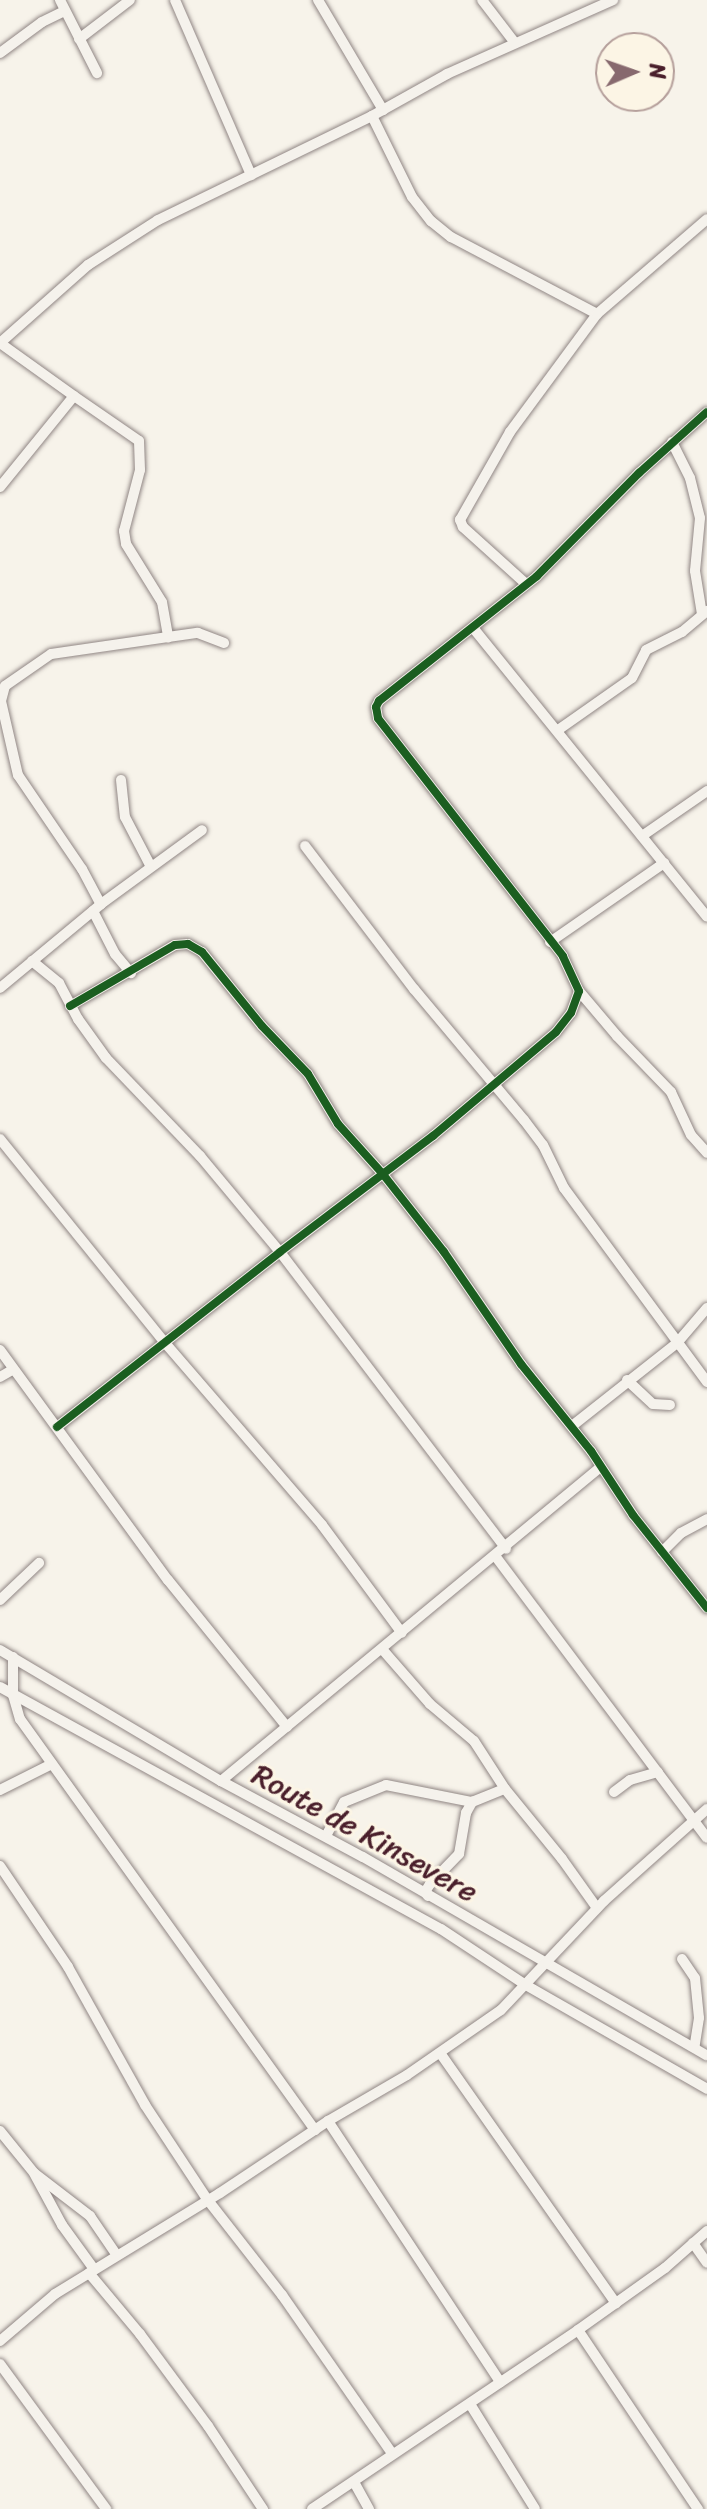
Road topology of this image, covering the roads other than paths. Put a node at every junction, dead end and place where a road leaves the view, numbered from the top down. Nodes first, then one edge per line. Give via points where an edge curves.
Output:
1 (60, 0) edge
2 (130, 0) edge
3 (175, 0) edge
4 (318, 0) edge
5 (482, 0) edge
6 (613, 0) edge
7 (65, 11) junction
8 (79, 39) junction
9 (515, 43) junction
10 (0, 53) edge
11 (97, 73) dead end
12 (383, 110) junction
13 (372, 116) junction
14 (251, 175) junction
15 (707, 219) edge
16 (597, 314) junction
17 (0, 343) edge
18 (74, 396) junction
19 (707, 412) edge
20 (672, 442) junction
21 (0, 487) edge
22 (525, 583) junction
23 (704, 612) edge
24 (474, 629) junction
25 (168, 637) junction
26 (224, 643) dead end
27 (558, 730) junction
28 (121, 780) dead end
29 (707, 791) edge
30 (202, 830) dead end
31 (642, 836) junction
32 (305, 846) dead end
33 (664, 863) junction
34 (151, 867) junction
35 (97, 907) junction
36 (707, 917) edge
37 (550, 942) junction
38 (32, 961) junction
39 (131, 973) junction
40 (0, 988) edge
41 (579, 991) junction
42 (70, 1006) junction
43 (492, 1084) junction
44 (0, 1139) edge
45 (707, 1153) edge
46 (382, 1173) junction
47 (280, 1252) junction
48 (707, 1308) edge
49 (677, 1343) junction
50 (166, 1344) junction
51 (0, 1350) edge
52 (12, 1370) junction
53 (0, 1377) edge
54 (627, 1380) junction
55 (707, 1382) edge
56 (670, 1405) dead end
57 (572, 1426) junction
58 (57, 1427) junction
59 (601, 1467) junction
60 (707, 1519) edge
61 (506, 1549) junction
62 (662, 1552) junction
63 (496, 1557) junction
64 (39, 1563) dead end
65 (0, 1600) edge
66 (707, 1608) edge
67 (402, 1633) junction
68 (382, 1649) junction
69 (0, 1650) edge
70 (13, 1657) junction
71 (0, 1687) edge
72 (13, 1695) junction
73 (287, 1727) junction
74 (52, 1764) junction
75 (658, 1772) junction
76 (221, 1781) junction
77 (505, 1789) junction
78 (0, 1790) edge
79 (614, 1792) dead end
80 (472, 1802) junction
81 (707, 1809) edge
82 (696, 1820) junction
83 (326, 1836) junction
84 (707, 1838) edge
85 (0, 1866) edge
86 (428, 1896) junction
87 (597, 1908) junction
88 (682, 1959) dead end
89 (546, 1965) junction
90 (524, 1984) junction
91 (703, 2014) edge
92 (694, 2048) junction
93 (440, 2053) junction
94 (707, 2056) edge
95 (707, 2089) edge
96 (328, 2121) junction
97 (315, 2130) junction
98 (0, 2131) edge
99 (34, 2173) junction
100 (207, 2199) junction
101 (707, 2231) edge
102 (693, 2243) junction
103 (116, 2254) junction
104 (707, 2263) edge
105 (92, 2271) junction
106 (616, 2303) junction
107 (578, 2330) junction
108 (0, 2341) edge
109 (0, 2364) edge
110 (500, 2382) junction
111 (470, 2404) junction
112 (392, 2453) junction
113 (354, 2482) junction
114 (106, 2509) edge
115 (263, 2509) edge
116 (312, 2509) edge
117 (369, 2509) edge
118 (535, 2509) edge
119 (698, 2509) edge

1 - 7 street
2 - 8 street
3 - 14 street
4 - 12 street
5 - 9 street
6 - 9 street
7 - 8 street
7 - 10 street
8 - 11 street
9 - 12 street
12 - 13 street
13 - 14 street
13 - 16 street via 412,197 431,221 451,237
14 - 17 street via 158,220 101,256
15 - 16 street
16 - 22 street via 510,432 460,520
17 - 18 street
18 - 21 street
18 - 25 street via 139,441 140,470 124,531 126,544 162,602
19 - 20 street
20 - 22 street
20 - 23 street via 690,478 700,518 695,571
22 - 24 street
23 - 27 street via 682,632 646,650 632,678
24 - 27 street
24 - 37 street via 379,701 376,713
25 - 26 street via 198,633
25 - 35 street via 51,654 5,686 1,701 18,775 82,869
27 - 31 street
28 - 34 street via 125,817
29 - 31 street
30 - 34 street
31 - 33 street
32 - 43 street
33 - 36 street
33 - 37 street
34 - 35 street
35 - 38 street
35 - 39 street via 115,954
37 - 41 street via 563,956
38 - 40 street
38 - 42 street via 53,976
39 - 42 street
39 - 46 street via 175,945 188,944 202,952 308,1074 338,1124
41 - 43 street via 556,1032
41 - 45 street via 666,1085 691,1135
42 - 47 street via 106,1058 200,1156
43 - 46 street
43 - 49 street via 543,1145 564,1188
44 - 50 street
46 - 47 street
46 - 57 street
47 - 50 street
47 - 61 street
48 - 49 street
49 - 54 street
49 - 55 street
50 - 58 street
50 - 67 street via 322,1525
51 - 52 street
52 - 53 street
52 - 58 street
54 - 56 street via 653,1404
54 - 57 street
57 - 59 street
58 - 73 street via 168,1580
59 - 61 street
59 - 62 street
60 - 62 street via 681,1533
61 - 63 street
62 - 66 street
63 - 67 street
63 - 75 street
64 - 65 street
67 - 68 street
68 - 73 street
68 - 77 street via 430,1704 474,1741
69 - 70 street, Route de Kinsevere
70 - 72 street
70 - 76 street, Route de Kinsevere
71 - 72 street
72 - 74 street via 20,1719
72 - 90 street via 441,1929
73 - 76 street
74 - 78 street
74 - 97 street
75 - 79 street via 630,1780
75 - 82 street
76 - 83 street, Route de Kinsevere
77 - 80 street
77 - 87 street
80 - 83 street via 386,1785 344,1802
80 - 86 street via 459,1854 430,1884
81 - 82 street
82 - 84 street
82 - 87 street
83 - 86 street, Route de Kinsevere
85 - 100 street via 68,1967 145,2105
86 - 89 street, Route de Kinsevere
87 - 89 street
88 - 91 street via 695,1978
89 - 90 street
89 - 92 street, Route de Kinsevere
90 - 93 street via 501,2010
90 - 95 street
91 - 92 street
92 - 94 street, Route de Kinsevere
93 - 96 street
93 - 106 street
96 - 97 street
96 - 110 street
97 - 100 street
98 - 99 street
99 - 103 street via 90,2216
99 - 105 street
100 - 103 street
100 - 112 street via 282,2295
101 - 102 street
102 - 104 street
102 - 106 street
103 - 105 street
105 - 108 street via 55,2294
105 - 115 street
106 - 107 street
107 - 110 street
107 - 119 street
109 - 114 street
110 - 111 street
111 - 112 street
111 - 118 street
112 - 113 street
113 - 116 street
113 - 117 street

